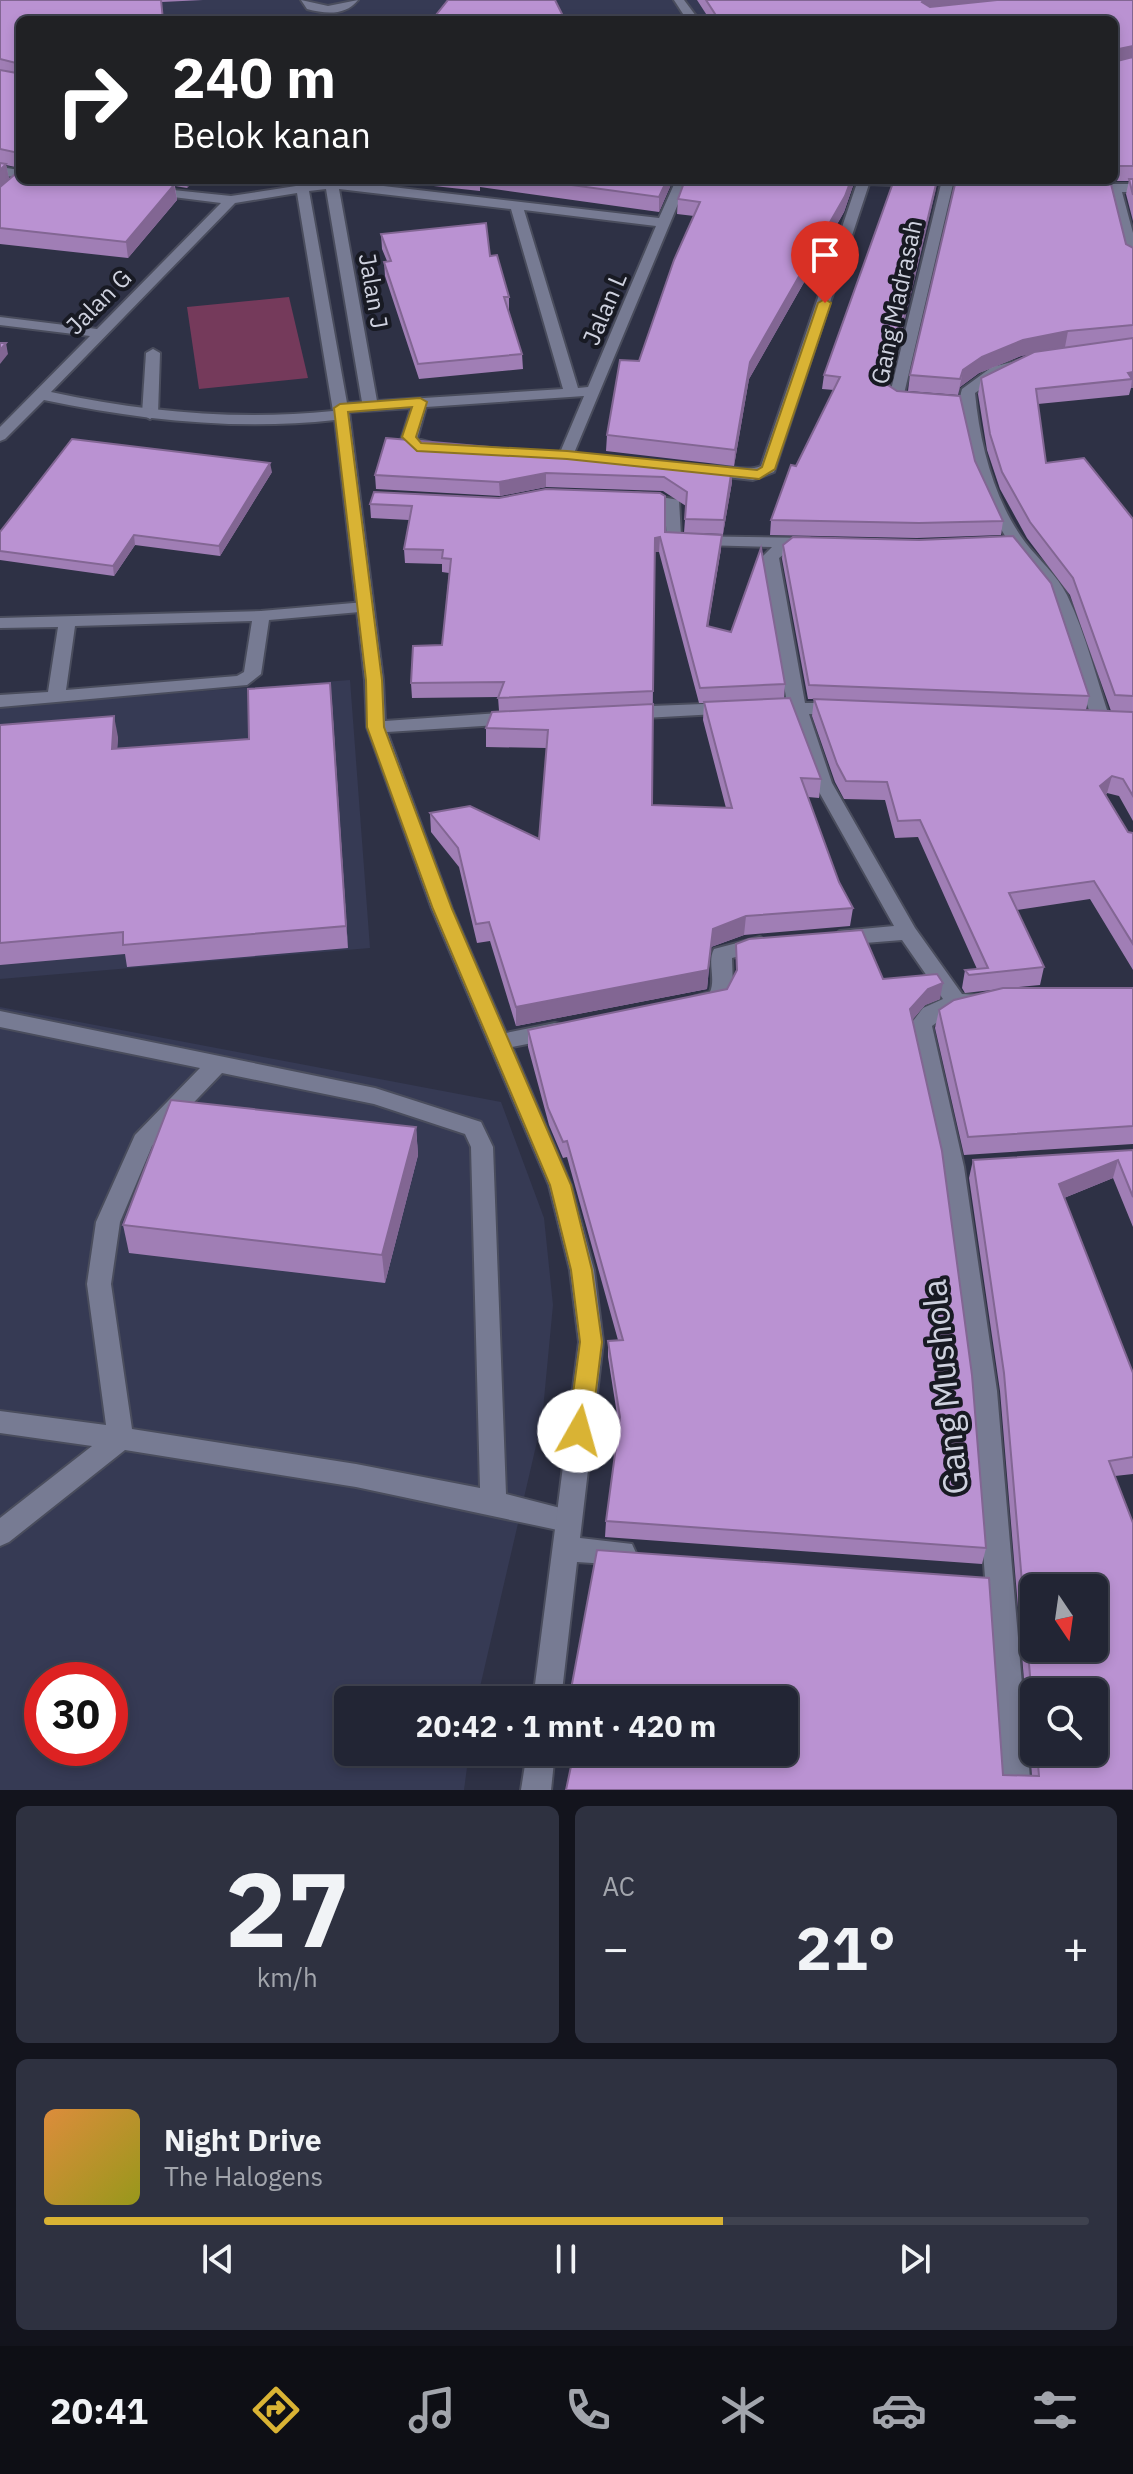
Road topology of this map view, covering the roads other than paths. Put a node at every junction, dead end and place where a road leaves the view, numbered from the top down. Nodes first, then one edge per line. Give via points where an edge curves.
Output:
1 (353, 0) edge
2 (306, 2) edge
3 (334, 14) edge
4 (298, 184) edge
5 (302, 184) edge
6 (330, 184) joint
7 (680, 184) edge
8 (866, 184) edge
9 (952, 184) edge
10 (128, 187) edge
11 (1069, 187) edge
12 (1115, 188) junction
13 (1133, 188) edge
14 (231, 200) junction
15 (516, 205) junction
16 (665, 223) junction
17 (1133, 259) edge
18 (0, 321) edge
19 (99, 333) junction
20 (153, 353) dead end
21 (1046, 359) edge
22 (595, 391) junction
23 (572, 393) junction
24 (39, 394) junction
25 (420, 402) junction
26 (953, 402) junction
27 (370, 406) junction
28 (341, 411) junction
29 (150, 414) junction
30 (0, 436) edge
31 (447, 448) edge
32 (567, 455) edge
33 (684, 469) edge
34 (619, 498) edge
35 (829, 543) edge
36 (786, 544) junction
37 (365, 607) junction
38 (261, 616) junction
39 (67, 621) junction
40 (0, 623) edge
41 (56, 696) junction
42 (0, 701) edge
43 (797, 707) junction
44 (857, 710) edge
45 (607, 714) edge
46 (533, 717) edge
47 (1076, 721) edge
48 (376, 727) junction
49 (907, 932) junction
50 (819, 939) edge
51 (774, 943) edge
52 (1001, 998) edge
53 (957, 1002) junction
54 (684, 1006) edge
55 (0, 1019) edge
56 (577, 1027) edge
57 (500, 1042) junction
58 (217, 1064) junction
59 (983, 1165) edge
60 (953, 1167) junction
61 (0, 1422) edge
62 (121, 1438) junction
63 (493, 1501) junction
64 (567, 1520) junction
65 (0, 1534) edge
66 (565, 1549) junction
67 (643, 1555) edge
68 (967, 1578) edge
69 (998, 1580) junction
70 (549, 1686) edge
71 (539, 1766) edge
72 (536, 1790) edge
73 (1016, 1790) edge

1 - 3 street
2 - 3 street
4 - 14 street
5 - 28 street
6 - 15 street
6 - 27 street, Jalan J
7 - 16 street, Jalan L
8 - 33 street via 768,469 753,475
9 - 26 street, Gang Madrasah via 896,398
10 - 14 street
11 - 12 street
12 - 13 street
12 - 17 street
14 - 19 street, Jalan G
15 - 16 street
15 - 23 street
16 - 22 street, Jalan L
18 - 19 street
19 - 24 street, Jalan G
20 - 29 street
21 - 26 street via 991,372
22 - 23 street
22 - 32 street, Jalan L
23 - 25 street
24 - 29 street
24 - 30 street, Jalan G
25 - 27 street
25 - 31 street via 409,440 417,447
26 - 47 street via 1010,542 1059,596 1109,722
27 - 28 street
28 - 29 street via 244,419
28 - 37 street via 359,497
34 - 36 street via 673,503 673,541
35 - 36 street
36 - 43 street via 770,557
37 - 38 street
37 - 48 street
38 - 39 street
38 - 41 street via 252,674 241,681
39 - 40 street
39 - 41 street
41 - 42 street
43 - 44 street
43 - 45 street
43 - 49 street via 823,783
46 - 48 street
48 - 57 street via 442,909
49 - 50 street
49 - 53 street
51 - 54 street via 721,954 723,986 718,997
52 - 53 street
53 - 60 street, Gang Mushola via 926,1016 921,1025
55 - 58 street
56 - 57 street
57 - 64 street via 560,1185 582,1270 591,1342
58 - 62 street via 143,1141 108,1222 99,1284
58 - 63 street via 375,1096 473,1128 482,1147
59 - 60 street
60 - 69 street, Gang Mushola via 984,1391
61 - 62 street
62 - 63 street
62 - 65 street
63 - 64 street
64 - 66 street
66 - 67 street
66 - 70 street
68 - 69 street
69 - 73 street, Gang Mushola
71 - 72 street

